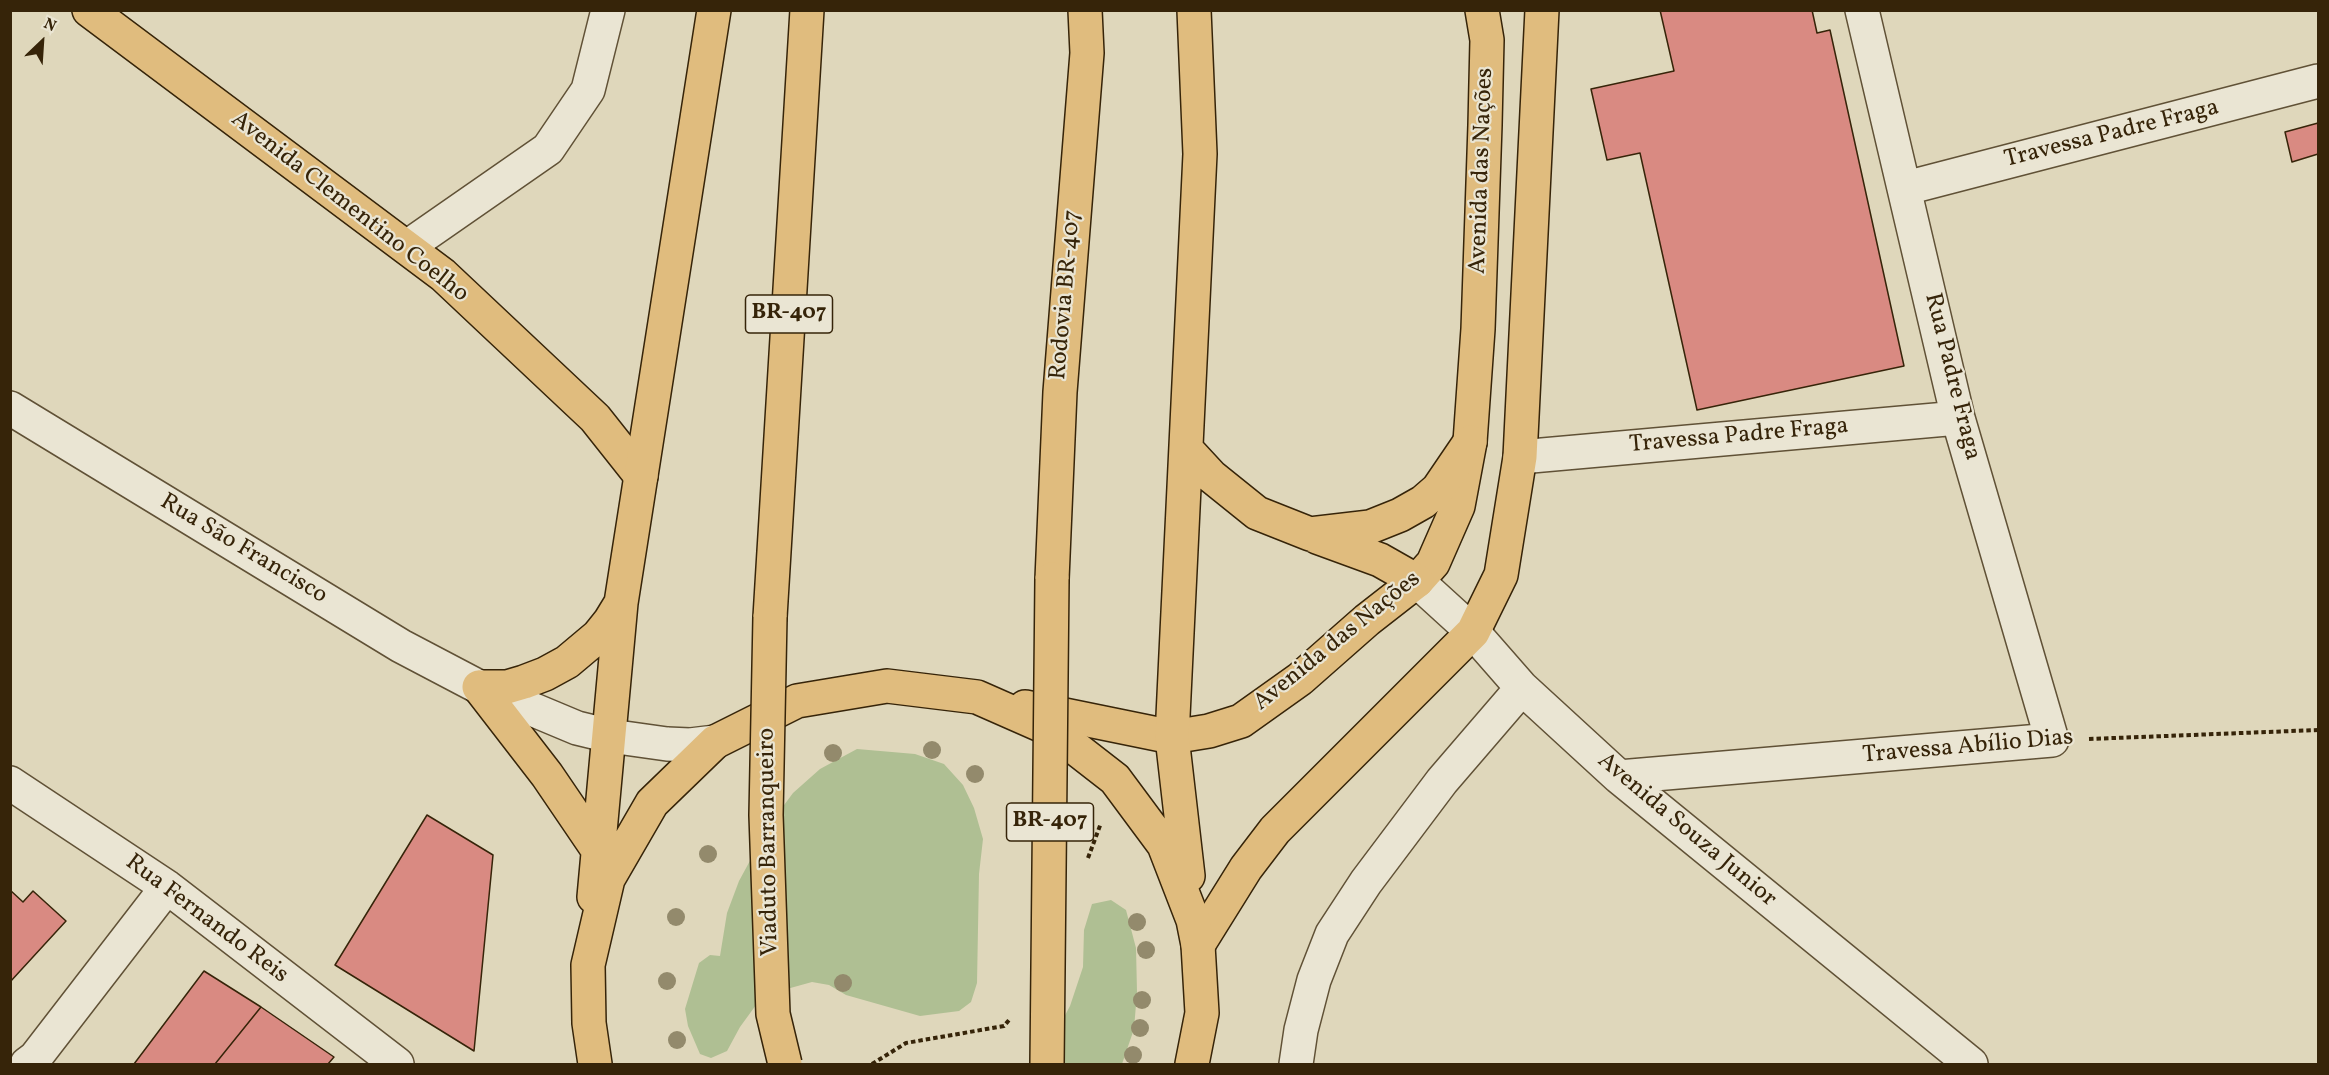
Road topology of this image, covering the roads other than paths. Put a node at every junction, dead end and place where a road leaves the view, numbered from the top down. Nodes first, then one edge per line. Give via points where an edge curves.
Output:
1 (89, 10) edge
2 (608, 10) edge
3 (714, 10) edge
4 (807, 10) edge
5 (1085, 10) edge
6 (1194, 10) edge
7 (1542, 10) edge
8 (1863, 10) edge
9 (1485, 25) edge
10 (1540, 46) junction
11 (2319, 81) edge
12 (1906, 188) junction
13 (407, 247) junction
14 (10, 408) edge
15 (1958, 418) junction
16 (1470, 442) junction
17 (1186, 449) junction
18 (1520, 457) junction
19 (641, 476) junction
20 (1310, 534) junction
21 (1417, 581) junction
22 (621, 603) junction
23 (1473, 632) junction
24 (479, 687) junction
25 (1522, 688) junction
26 (977, 697) junction
27 (610, 736) junction
28 (1172, 737) junction
29 (2052, 740) joint
30 (716, 742) junction
31 (1619, 777) junction
32 (10, 783) edge
33 (598, 850) junction
34 (167, 887) junction
35 (1196, 932) junction
36 (588, 965) junction
37 (27, 1065) edge
38 (397, 1065) edge
39 (595, 1065) edge
40 (784, 1065) edge
41 (1047, 1065) edge
42 (1192, 1065) edge
43 (1296, 1065) edge
44 (1971, 1065) edge

1 - 13 main road, Avenida Clementino Coelho
2 - 13 street via 588,90 548,150
3 - 19 main road
4 - 40 main road, Viaduto Barranqueiro / BR-407, bridge via 770,617 766,815 773,1014
5 - 41 main road, Rodovia BR-407 / BR-407, bridge via 1087,53 1060,392 1052,579
6 - 17 main road via 1200,154
7 - 10 main road, Avenida das Nações
8 - 12 street, Rua Padre Fraga
9 - 10 main road
9 - 16 main road, Avenida das Nações via 1478,329
10 - 18 main road, Avenida das Nações
11 - 12 street, Travessa Padre Fraga
12 - 15 street, Rua Padre Fraga
13 - 19 main road, Avenida Clementino Coelho via 443,275 595,418
14 - 24 street, Rua São Francisco via 401,646
15 - 18 street, Travessa Padre Fraga
15 - 29 street, Rua Padre Fraga
16 - 20 main road via 1438,489 1424,502 1370,527
16 - 21 main road, Avenida das Nações via 1458,506 1433,563
17 - 20 main road via 1211,476 1257,513
17 - 28 main road
18 - 23 main road, Avenida das Nações via 1501,575
19 - 22 main road
20 - 21 main road via 1380,560
21 - 23 street, Avenida Souza Junior
21 - 28 main road, Avenida das Nações via 1300,679 1241,721
22 - 24 main road via 598,636 567,662 507,687
22 - 27 main road
23 - 25 street, Avenida Souza Junior
23 - 35 main road, Avenida das Nações via 1275,830
24 - 27 street, Rua São Francisco via 569,725
24 - 33 main road via 547,775
25 - 31 street, Avenida Souza Junior
25 - 43 street via 1442,781 1332,934 1301,1030
26 - 28 main road, Avenida das Nações
26 - 30 main road via 887,686 808,699
26 - 35 main road via 1052,730 1115,779 1164,845
27 - 30 street, Rua São Francisco via 667,744
27 - 33 main road
28 - 35 main road
29 - 31 street, Travessa Abílio Dias
30 - 36 main road via 652,803 608,879
31 - 44 street, Avenida Souza Junior
32 - 34 street, Rua Fernando Reis
33 - 36 main road
34 - 37 street
34 - 38 street, Rua Fernando Reis
35 - 42 main road via 1202,1013
36 - 39 main road via 589,1023

